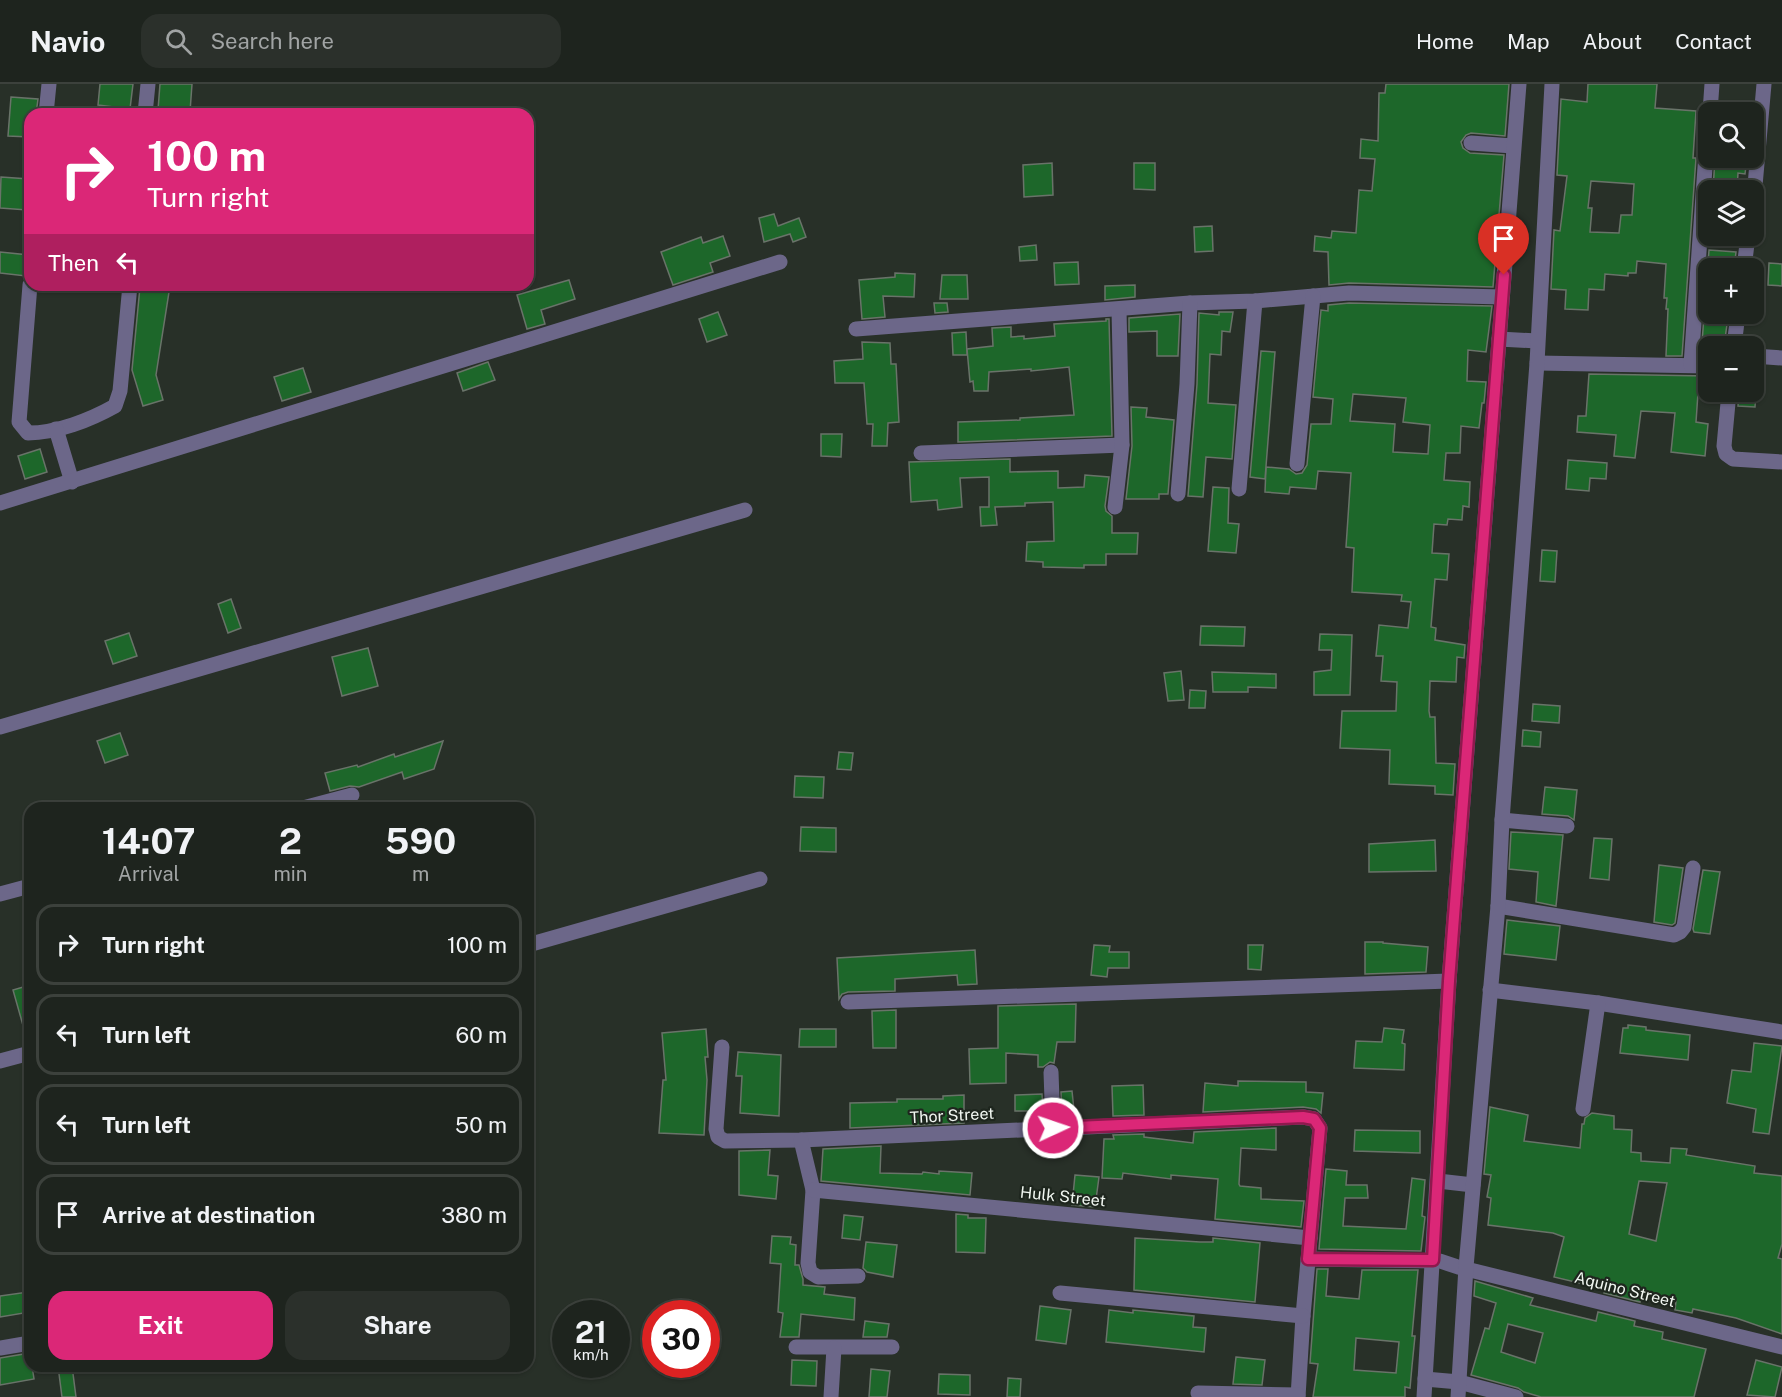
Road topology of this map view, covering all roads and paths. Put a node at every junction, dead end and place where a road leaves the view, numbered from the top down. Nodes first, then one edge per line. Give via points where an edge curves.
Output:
1 (49, 84) edge
2 (148, 84) edge
3 (1519, 84) edge
4 (1552, 84) edge
5 (1712, 84) edge
6 (1764, 84) edge
7 (1711, 102) edge
8 (47, 108) edge
9 (146, 108) edge
10 (1471, 143) dead end
11 (1513, 146) junction
12 (1705, 168) edge
13 (1756, 180) edge
14 (780, 262) dead end
15 (30, 291) edge
16 (129, 291) edge
17 (1313, 296) junction
18 (1502, 297) junction
19 (1255, 301) junction
20 (1190, 303) junction
21 (1119, 310) junction
22 (856, 329) dead end
23 (1502, 339) junction
24 (1532, 341) junction
25 (1764, 357) edge
26 (1782, 358) edge
27 (1536, 363) junction
28 (1691, 365) junction
29 (1698, 365) edge
30 (1728, 402) edge
31 (56, 429) junction
32 (1122, 445) junction
33 (921, 453) dead end
34 (1782, 462) edge
35 (1297, 464) dead end
36 (72, 482) junction
37 (1239, 489) dead end
38 (1179, 494) dead end
39 (0, 503) edge
40 (1115, 507) dead end
41 (745, 510) dead end
42 (0, 727) edge
43 (352, 795) dead end
44 (326, 802) edge
45 (1502, 820) junction
46 (1567, 826) dead end
47 (1693, 868) dead end
48 (760, 879) dead end
49 (24, 888) edge
50 (0, 894) edge
51 (1498, 906) junction
52 (534, 943) edge
53 (1449, 981) junction
54 (1490, 990) junction
55 (848, 1002) dead end
56 (1598, 1003) junction
57 (1782, 1032) edge
58 (722, 1047) dead end
59 (24, 1055) edge
60 (0, 1061) edge
61 (1051, 1072) dead end
62 (1583, 1109) dead end
63 (1053, 1128) junction
64 (801, 1140) junction
65 (1442, 1181) junction
66 (1470, 1185) junction
67 (813, 1190) junction
68 (1310, 1238) junction
69 (1308, 1259) junction
70 (1437, 1260) junction
71 (1462, 1267) junction
72 (858, 1276) dead end
73 (1060, 1293) dead end
74 (1303, 1316) junction
75 (24, 1344) edge
76 (796, 1347) dead end
77 (892, 1347) dead end
78 (1782, 1347) edge
79 (0, 1348) edge
80 (834, 1348) junction
81 (1428, 1379) junction
82 (1456, 1386) edge
83 (1198, 1393) dead end
84 (1298, 1396) edge
85 (831, 1397) edge
86 (1424, 1397) edge
87 (1516, 1397) edge

1 - 8 street
2 - 9 street
3 - 11 street
4 - 24 street
5 - 7 street
6 - 13 street
10 - 11 street
11 - 18 street
12 - 28 street
14 - 36 street
15 - 31 street via 19,422 27,433
16 - 31 street via 120,391 115,406
17 - 18 street via 1349,293
17 - 19 street
17 - 35 street
18 - 23 street
19 - 20 street
19 - 37 street
20 - 21 street
20 - 38 street
21 - 22 street
21 - 32 street
23 - 24 street
23 - 53 street
24 - 27 street
25 - 26 street
27 - 28 street
27 - 45 street
28 - 29 street
30 - 34 street via 1726,454 1733,459
31 - 36 street
32 - 33 street
32 - 40 street
36 - 39 street
41 - 42 street
43 - 44 street
45 - 46 street
45 - 51 street
47 - 51 street via 1684,927 1674,935
48 - 52 street
49 - 50 street
51 - 54 street
53 - 55 street
53 - 65 street
54 - 56 street
54 - 66 street
56 - 57 street
56 - 62 street
58 - 64 street, Thor Street via 718,1137 725,1141
59 - 60 street
61 - 63 street
63 - 64 street, Thor Street
63 - 68 street, Thor Street via 1314,1119 1320,1128
64 - 67 street
65 - 66 street
65 - 70 street
66 - 71 street
67 - 68 street, Hulk Street
67 - 72 street via 810,1272 818,1277
68 - 69 street
69 - 70 street, Aquino Street
69 - 74 street
70 - 71 street, Aquino Street
70 - 81 street
71 - 78 street, Aquino Street
71 - 82 street
73 - 74 street
74 - 84 street
75 - 79 street
76 - 80 street
77 - 80 street
80 - 85 street
81 - 82 street
81 - 86 street
82 - 87 street
83 - 84 street

